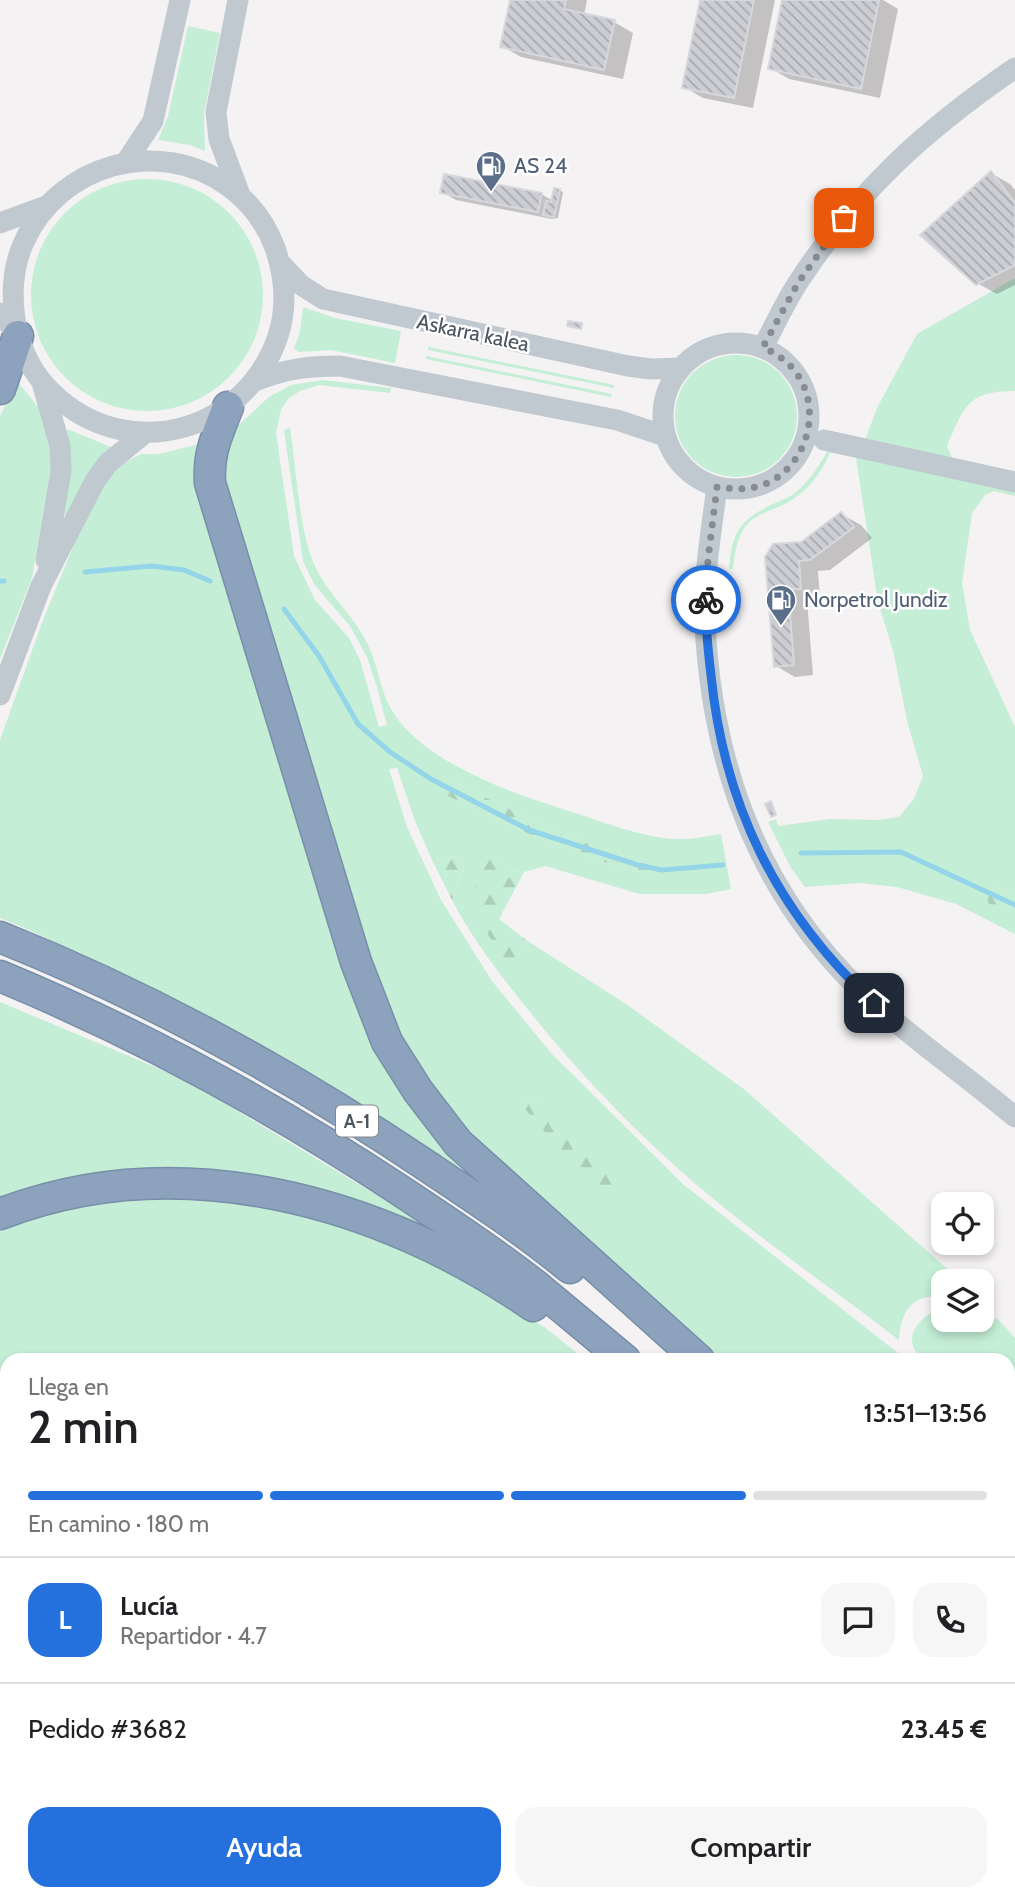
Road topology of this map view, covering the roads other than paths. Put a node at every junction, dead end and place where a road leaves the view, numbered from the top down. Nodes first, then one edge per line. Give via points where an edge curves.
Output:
1 (180, 0) edge
2 (238, 0) edge
3 (1015, 68) edge
4 (125, 162) junction
5 (240, 195) junction
6 (48, 205) junction
7 (0, 223) edge
8 (280, 262) junction
9 (9, 324) edge
10 (763, 347) junction
11 (680, 368) junction
12 (255, 381) junction
13 (41, 382) junction
14 (0, 389) edge
15 (228, 407) junction
16 (145, 433) junction
17 (665, 436) junction
18 (824, 440) dead end
19 (1015, 482) edge
20 (717, 487) junction
21 (41, 586) junction
22 (0, 695) edge
23 (0, 937) edge
24 (0, 976) edge
25 (1015, 1117) edge
26 (0, 1214) edge
27 (599, 1353) edge
28 (617, 1353) edge
29 (673, 1353) edge
30 (690, 1353) edge

1 - 4 street via 153,121
2 - 5 street via 216,112 219,139
3 - 10 street via 884,172 811,264
4 - 5 street via 187,165
4 - 6 street via 83,177
5 - 8 street via 272,238
6 - 7 street
6 - 9 street via 22,244
8 - 11 street, Askarra kalea via 301,285 323,299 628,366
8 - 12 street via 285,294 282,325 272,354
9 - 13 street
9 - 14 highway
10 - 11 street via 745,343 709,347
10 - 20 street via 797,374 807,395 806,439 781,475 739,490
11 - 17 street via 664,401
12 - 15 street
12 - 17 street via 307,366 340,366 618,420
13 - 16 street via 88,418
13 - 21 street via 60,446 61,471
15 - 16 street via 202,422
15 - 30 highway via 209,462 210,483 356,962 387,1042 458,1143
16 - 21 street via 108,463 95,481
17 - 20 street via 684,469
18 - 19 street
20 - 25 street via 705,624 724,757 754,841 788,904 822,950 889,1017
21 - 22 street
23 - 29 highway, A-1 via 180,1020 389,1140 559,1259
24 - 28 highway, A-1 via 163,1050 274,1111 459,1230 534,1284
26 - 27 highway via 82,1191 132,1183 198,1182 310,1202 382,1225 439,1251 518,1296

